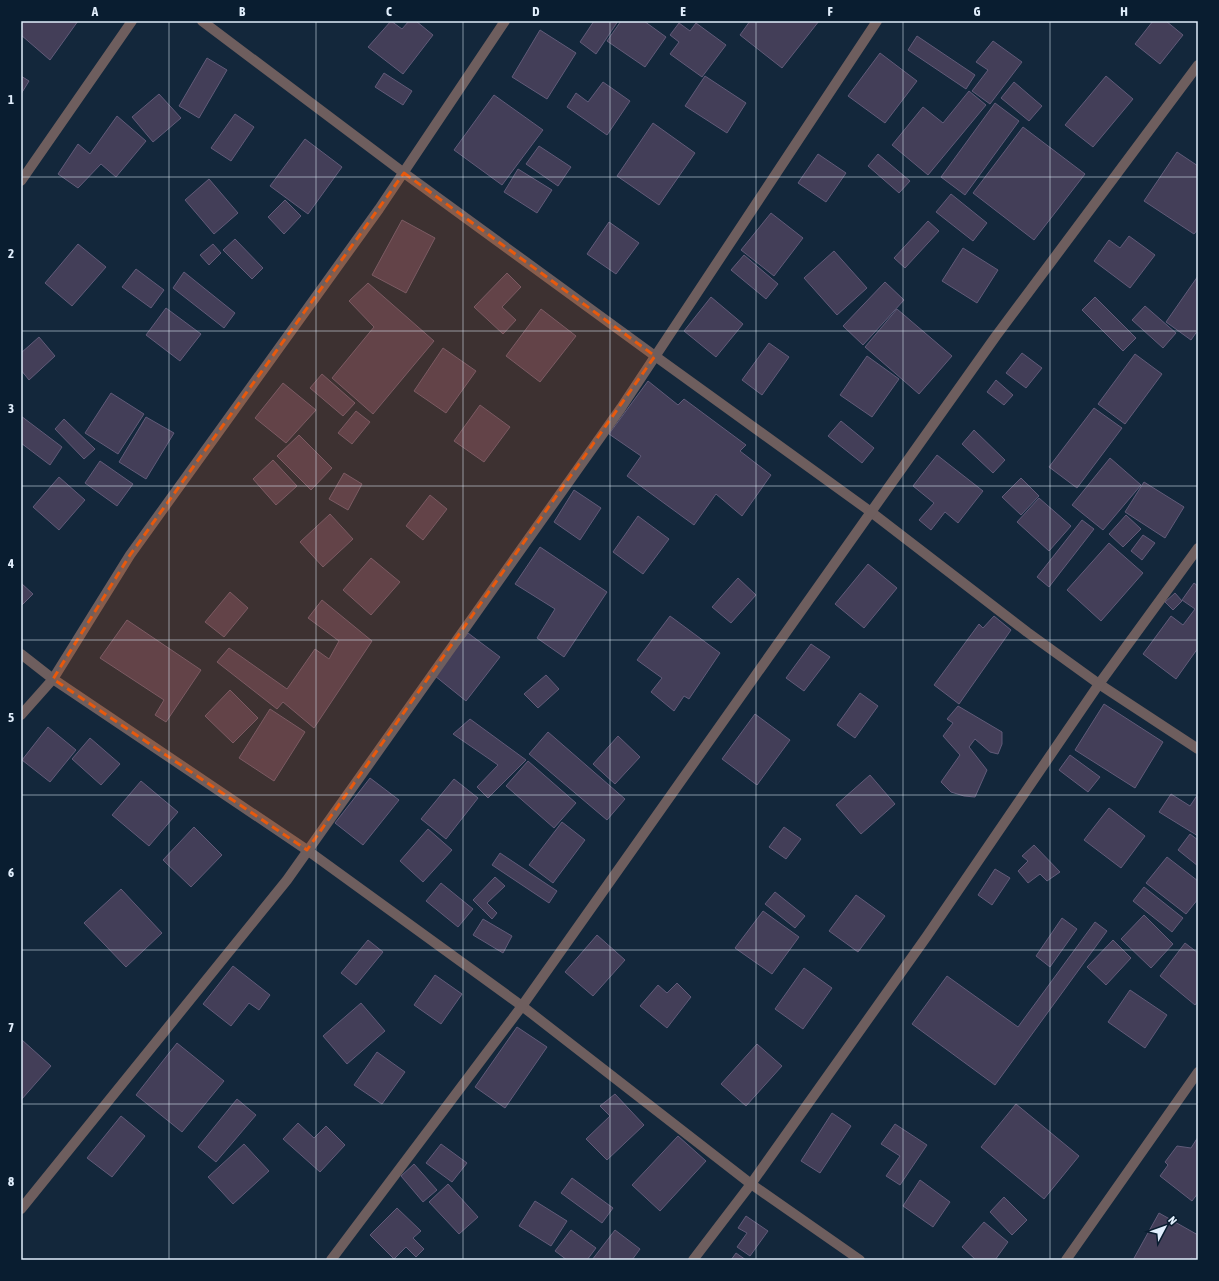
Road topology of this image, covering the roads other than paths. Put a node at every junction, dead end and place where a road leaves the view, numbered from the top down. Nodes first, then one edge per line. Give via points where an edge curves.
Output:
1 (132, 21) edge
2 (202, 21) edge
3 (505, 21) edge
4 (877, 21) edge
5 (1198, 65) edge
6 (404, 173) junction
7 (21, 180) edge
8 (655, 356) junction
9 (871, 512) junction
10 (1198, 548) edge
11 (21, 654) edge
12 (53, 679) junction
13 (1099, 684) junction
14 (21, 715) edge
15 (1198, 749) edge
16 (307, 850) junction
17 (522, 1006) junction
18 (1198, 1072) edge
19 (751, 1184) junction
20 (21, 1208) edge
21 (331, 1260) edge
22 (693, 1260) edge
23 (860, 1260) edge
24 (1066, 1260) edge

1 - 7 street
2 - 6 street
3 - 6 street
4 - 8 street
5 - 9 street via 996,336
6 - 8 street
6 - 12 street via 130,555
8 - 9 street
8 - 16 street via 612,421
9 - 13 street
9 - 17 street
10 - 13 street
11 - 12 street
12 - 14 street
12 - 16 street
13 - 15 street
13 - 19 street via 927,936
16 - 17 street
16 - 20 street via 282,886
17 - 19 street
17 - 21 street
18 - 24 street
19 - 22 street
19 - 23 street

